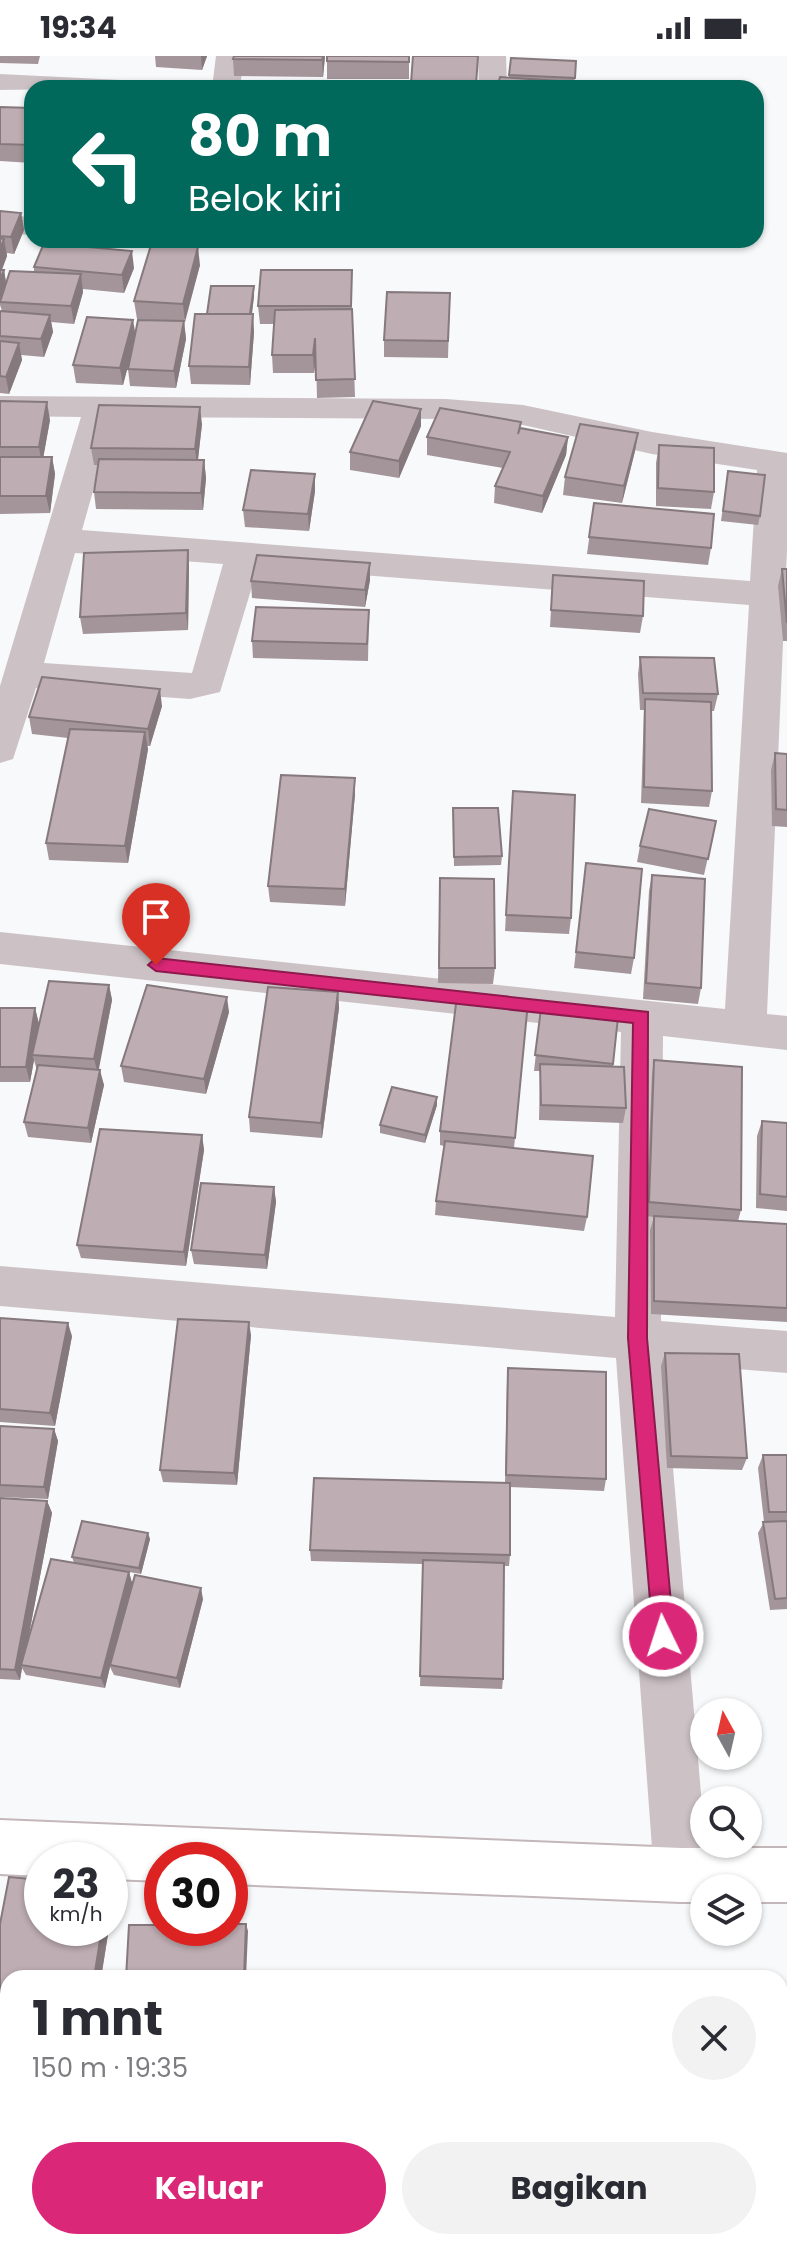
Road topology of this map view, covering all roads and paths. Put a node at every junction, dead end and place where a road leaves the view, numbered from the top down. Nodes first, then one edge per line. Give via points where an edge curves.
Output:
1 (230, 56) edge
2 (492, 56) edge
3 (227, 80) edge
4 (493, 80) edge
5 (0, 82) edge
6 (24, 83) edge
7 (0, 224) edge
8 (24, 226) edge
9 (0, 406) edge
10 (100, 409) junction
11 (780, 463) edge
12 (61, 540) junction
13 (244, 554) junction
14 (767, 594) junction
15 (22, 674) junction
16 (0, 749) edge
17 (0, 948) edge
18 (642, 1017) junction
19 (745, 1028) junction
20 (787, 1033) edge
21 (0, 1286) edge
22 (638, 1338) junction
23 (787, 1352) edge
24 (0, 1847) edge
25 (681, 1875) junction
26 (787, 1875) edge

1 - 3 street
2 - 4 street
5 - 6 street
7 - 8 street
9 - 10 street
10 - 11 street via 431,409 508,414
10 - 12 street
11 - 14 street
12 - 13 street
12 - 15 street
13 - 14 street
13 - 15 street via 207,683
14 - 19 street
15 - 16 street
17 - 18 street
18 - 19 street
18 - 22 street
19 - 20 street
21 - 22 street
22 - 23 street
22 - 25 street
24 - 25 street
25 - 26 street

